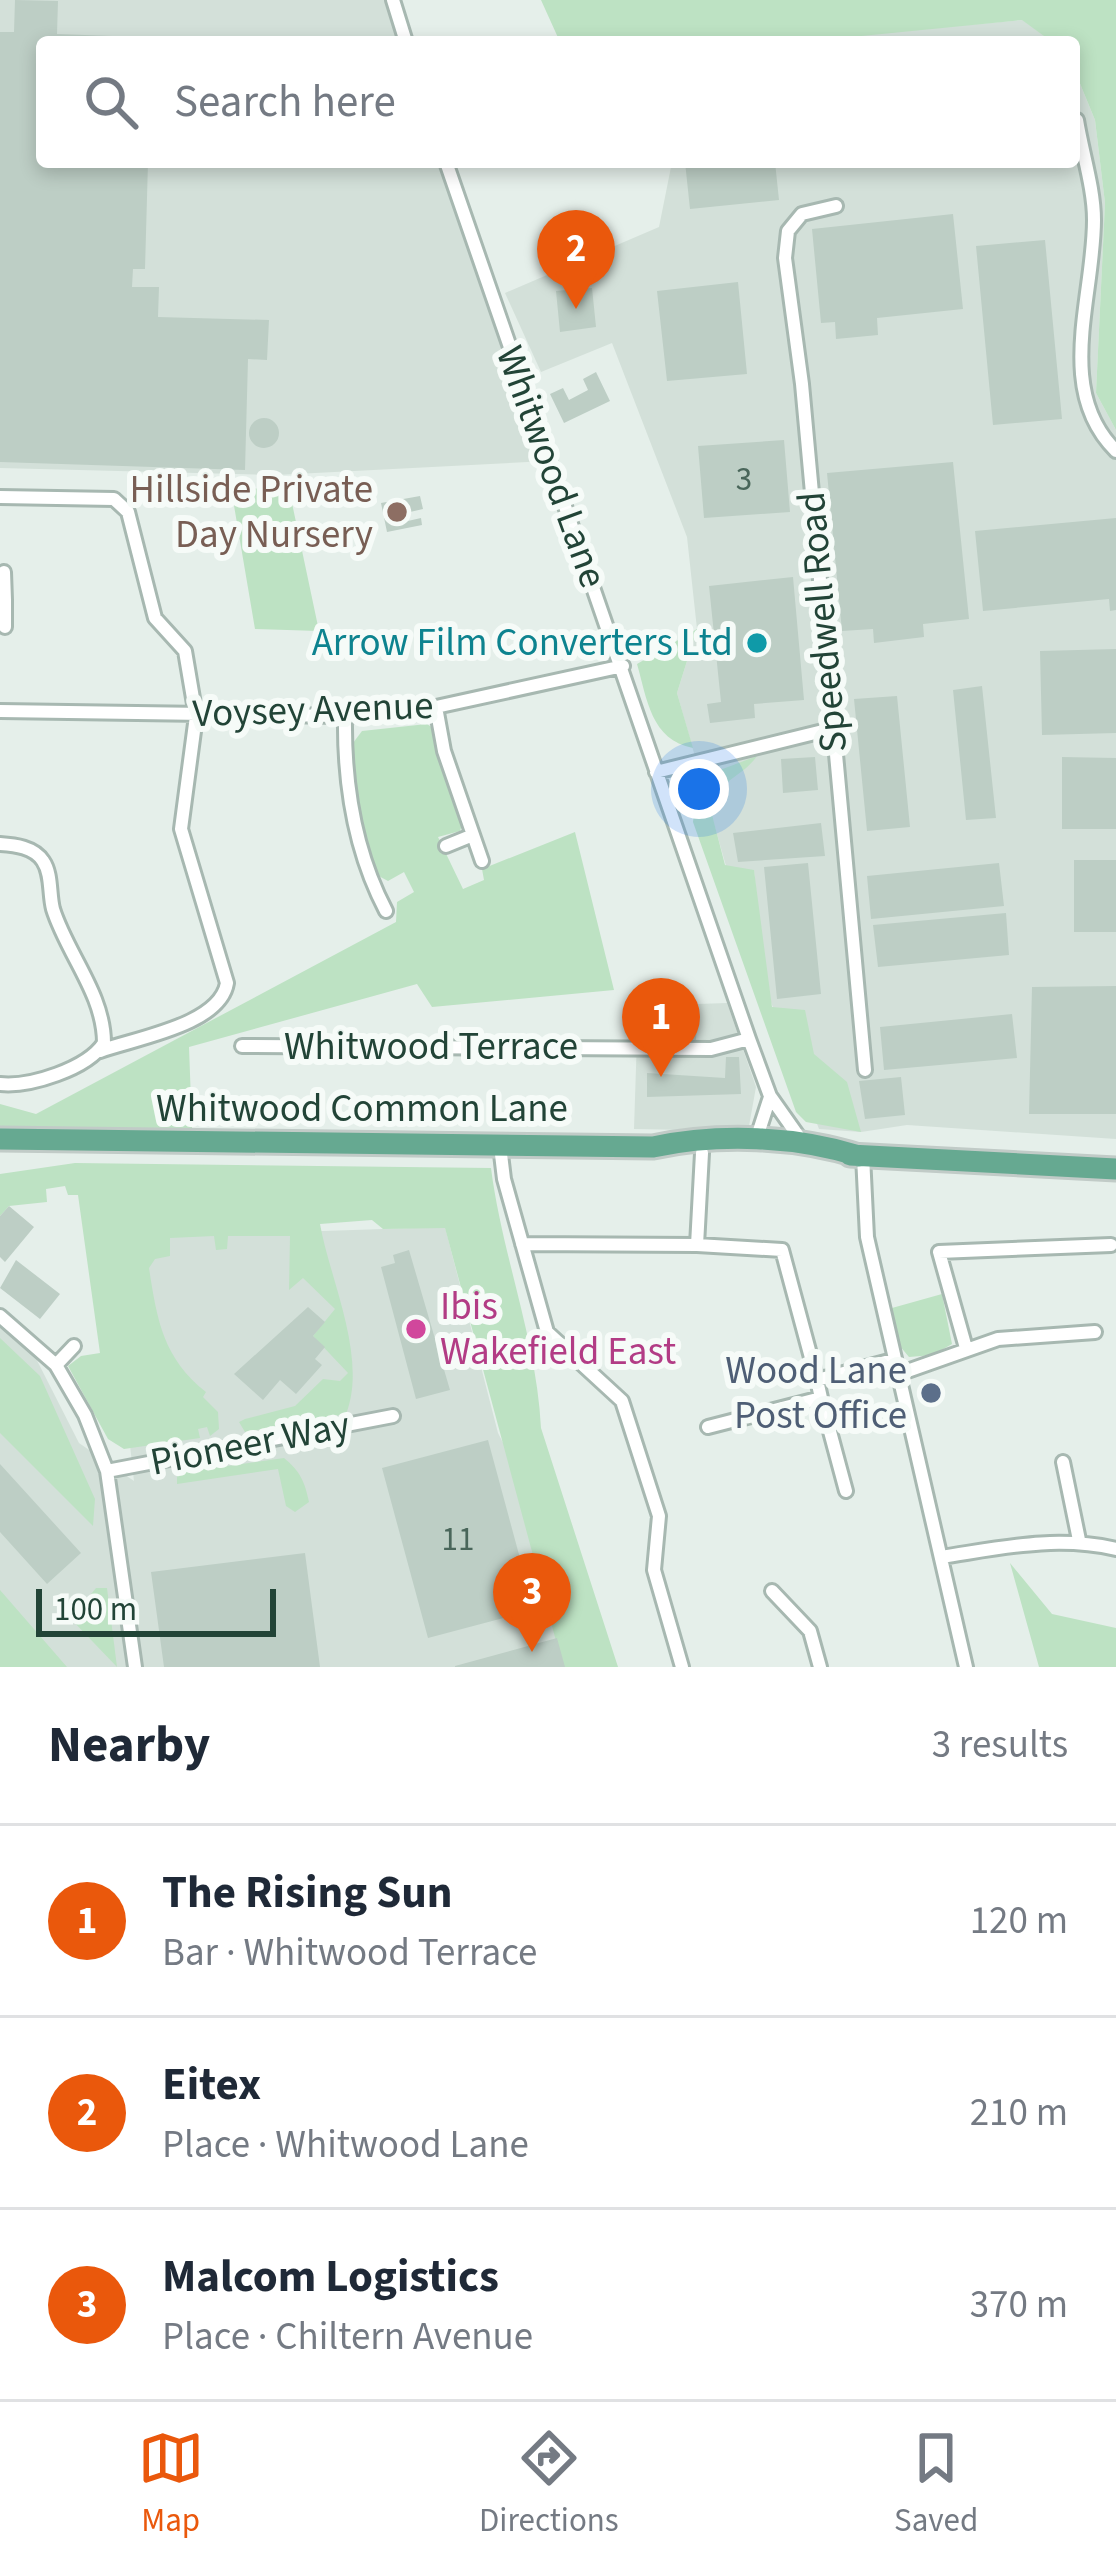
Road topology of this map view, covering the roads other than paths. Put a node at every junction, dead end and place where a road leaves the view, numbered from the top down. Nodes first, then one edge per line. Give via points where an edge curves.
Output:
1 (393, 0) edge
2 (404, 36) edge
3 (1080, 137) edge
4 (448, 168) edge
5 (836, 206) dead end
6 (1116, 451) edge
7 (0, 497) edge
8 (4, 572) dead end
9 (2, 600) edge
10 (5, 627) dead end
11 (622, 667) junction
12 (436, 707) junction
13 (0, 711) edge
14 (196, 716) junction
15 (345, 716) junction
16 (831, 730) junction
17 (656, 772) junction
18 (473, 835) junction
19 (0, 844) edge
20 (446, 846) dead end
21 (482, 860) dead end
22 (386, 911) dead end
23 (749, 1039) junction
24 (249, 1042) dead end
25 (100, 1051) junction
26 (865, 1070) dead end
27 (0, 1084) edge
28 (770, 1096) junction
29 (765, 1119) junction
30 (0, 1138) edge
31 (755, 1141) junction
32 (70, 1143) junction
33 (793, 1145) junction
34 (500, 1146) junction
35 (653, 1147) junction
36 (702, 1153) junction
37 (0, 1154) edge
38 (861, 1156) junction
39 (1116, 1169) edge
40 (523, 1244) junction
41 (697, 1245) junction
42 (1111, 1246) dead end
43 (0, 1316) edge
44 (1095, 1332) dead end
45 (74, 1346) dead end
46 (966, 1348) junction
47 (892, 1360) junction
48 (56, 1365) junction
49 (896, 1375) junction
50 (817, 1380) junction
51 (821, 1398) junction
52 (393, 1417) dead end
53 (708, 1426) dead end
54 (1063, 1462) dead end
55 (107, 1472) junction
56 (846, 1491) dead end
57 (1079, 1540) junction
58 (1116, 1549) edge
59 (940, 1557) junction
60 (772, 1591) dead end
61 (135, 1667) edge
62 (682, 1667) edge
63 (820, 1667) edge
64 (966, 1667) edge

1 - 2 street
3 - 6 street via 1094,217 1080,382 1097,432
4 - 11 street, Whitwood Lane
5 - 16 street, Speedwell Road via 802,214 788,231 785,258
7 - 14 street via 114,499 128,512 154,618 185,652
8 - 9 street
9 - 10 street
11 - 12 street, Voysey Avenue
11 - 17 street, Whitwood Lane
12 - 15 street, Voysey Avenue
12 - 18 street
13 - 14 street, Voysey Avenue
14 - 15 street, Voysey Avenue
14 - 25 street via 181,829 225,996 209,1011
15 - 22 street via 353,810
16 - 17 street
16 - 26 street, Speedwell Road
17 - 23 street, Whitwood Lane
18 - 20 street
18 - 21 street
19 - 25 street via 33,851 46,866 53,910 104,1028
23 - 24 street, Whitwood Terrace via 711,1049
23 - 28 street, Whitwood Lane
25 - 27 street via 20,1084
28 - 29 street
28 - 33 street, Whitwood Lane
29 - 31 street
29 - 33 street
30 - 32 main road, Whitwood Common Lane
31 - 33 main road, Whitwood Common Lane
31 - 35 main road, Whitwood Common Lane
32 - 34 main road, Whitwood Common Lane
32 - 37 main road, Whitwood Common Lane
33 - 36 main road, Whitwood Common Lane
33 - 38 main road, Whitwood Common Lane
34 - 35 main road, Whitwood Common Lane
34 - 40 street
35 - 36 main road, Whitwood Common Lane
36 - 41 street
38 - 39 main road, Whitwood Common Lane
38 - 47 street via 867,1237
40 - 41 street
40 - 62 street via 547,1332 622,1402 658,1516 654,1570
41 - 50 street via 782,1250
42 - 46 street via 939,1252
43 - 48 street, Pioneer Way
44 - 46 street
45 - 48 street
46 - 49 street
47 - 49 street
47 - 50 street
48 - 55 street, Pioneer Way
49 - 59 street
50 - 51 street
51 - 53 street
51 - 56 street
52 - 55 street, Pioneer Way
54 - 57 street
55 - 61 street, Pioneer Way
57 - 58 street
57 - 59 street
59 - 64 street
60 - 63 street via 810,1631

